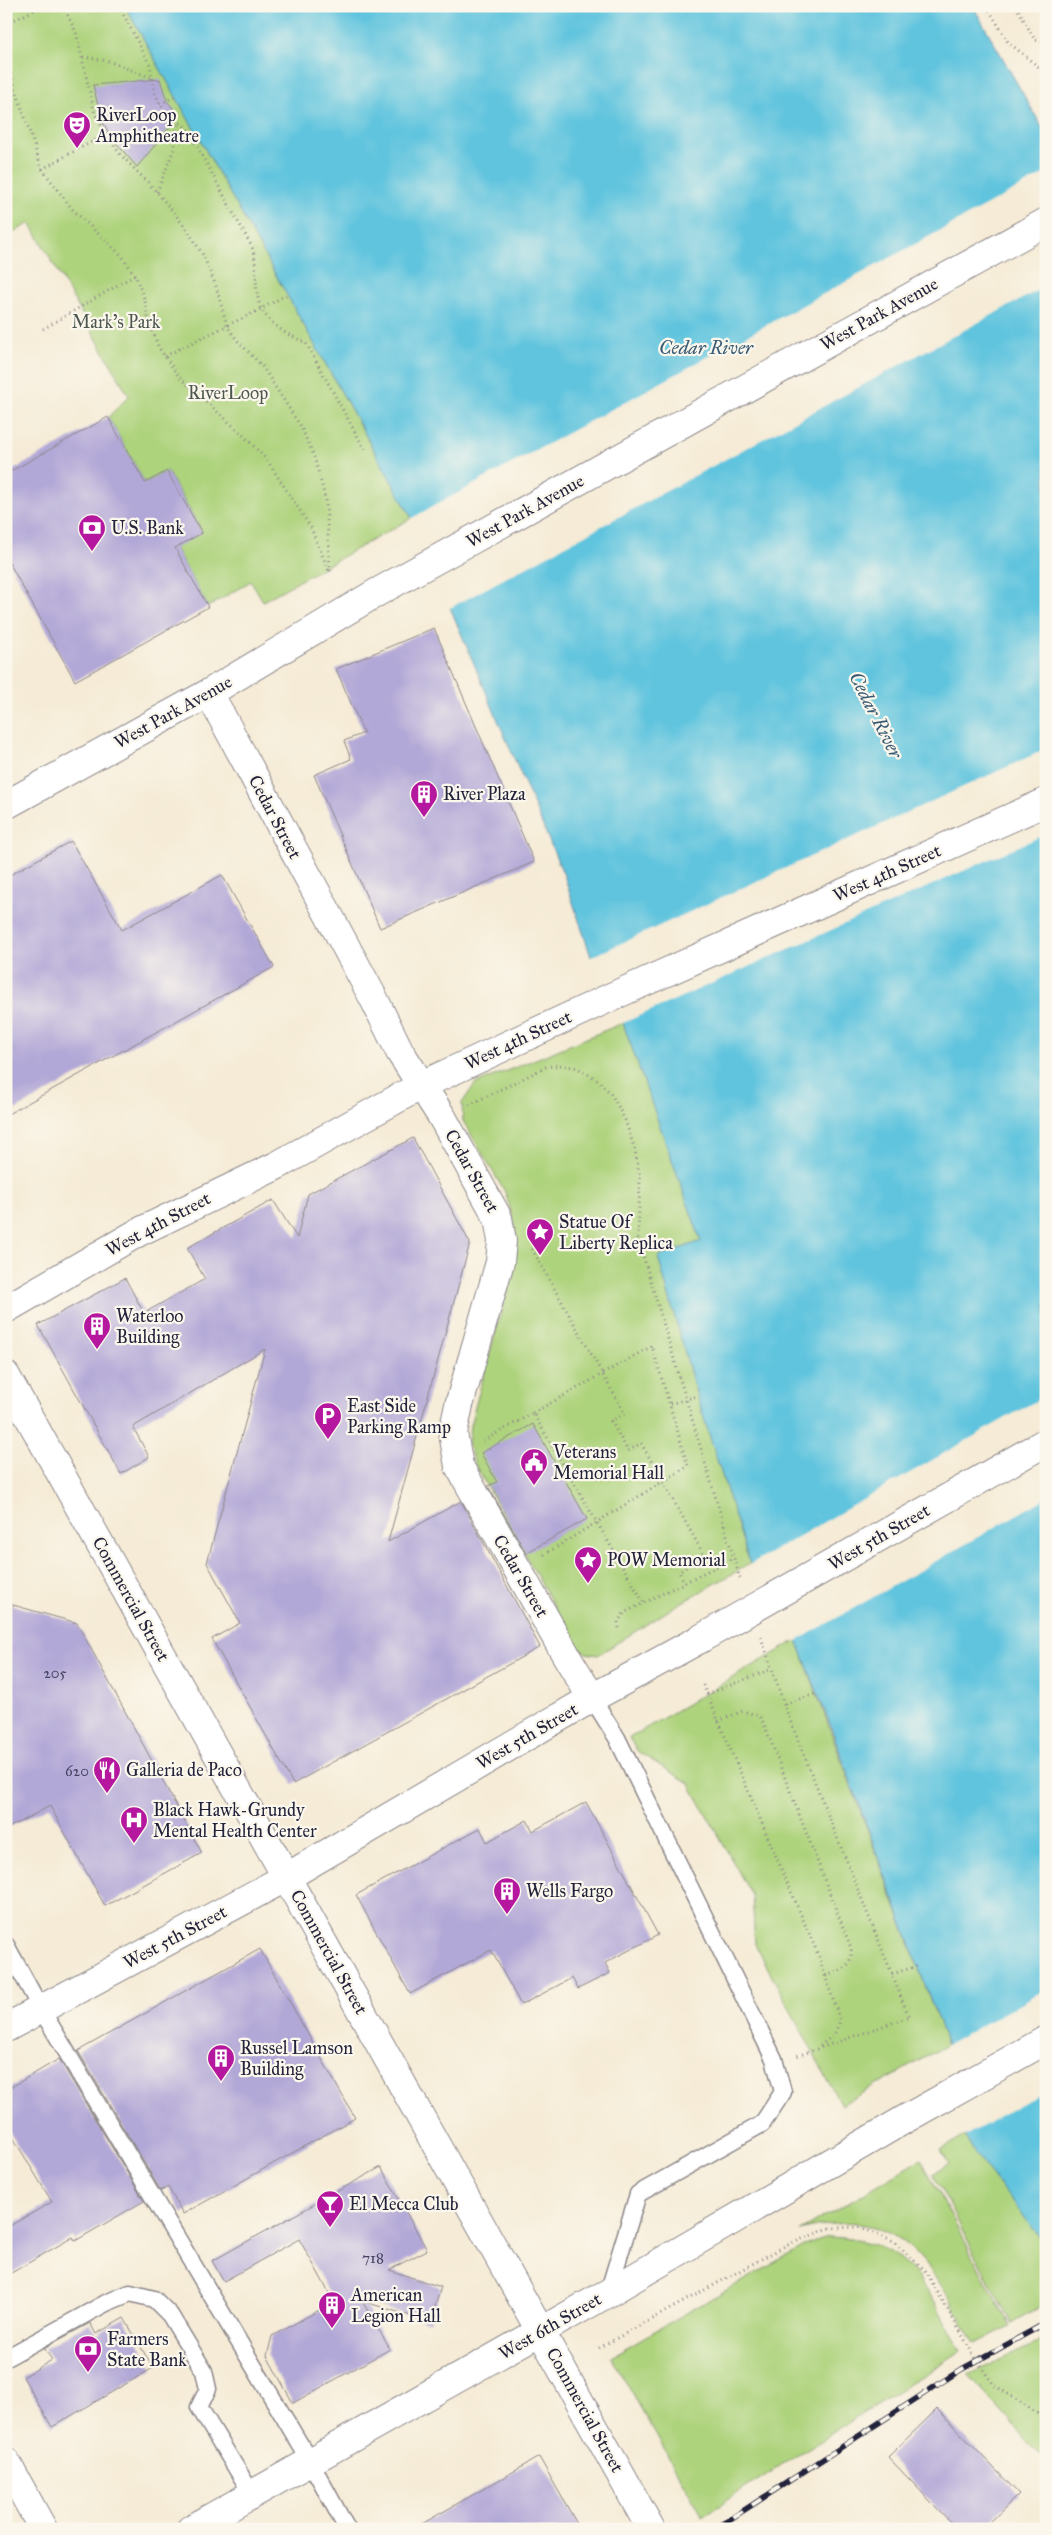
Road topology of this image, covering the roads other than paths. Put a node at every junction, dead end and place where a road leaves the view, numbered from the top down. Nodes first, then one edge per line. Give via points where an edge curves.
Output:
1 (1046, 222) edge
2 (209, 692) junction
3 (8, 799) edge
4 (1046, 802) edge
5 (422, 1085) junction
6 (6, 1309) edge
7 (6, 1376) edge
8 (1046, 1442) edge
9 (592, 1698) junction
10 (287, 1877) junction
11 (6, 1945) edge
12 (41, 2009) junction
13 (6, 2028) edge
14 (1046, 2040) edge
15 (608, 2294) junction
16 (541, 2332) junction
17 (6, 2358) edge
18 (310, 2461) junction
19 (6, 2462) edge
20 (252, 2494) junction
21 (44, 2529) edge
22 (191, 2529) edge
23 (346, 2529) edge
24 (651, 2529) edge

1 - 2 street, West Park Avenue via 376,593
2 - 3 street, West Park Avenue
2 - 5 street, Cedar Street via 400,1052
4 - 5 street, West 4th Street
5 - 6 street, West 4th Street via 278,1165 139,1232
5 - 9 street, Cedar Street via 498,1218 502,1241 500,1262 453,1433 459,1466
7 - 10 street, Commercial Street
8 - 9 street, West 5th Street, bridge
9 - 10 street, West 5th Street
9 - 15 lane via 617,1738 775,2064 783,2092 762,2124 638,2194
10 - 12 street, West 5th Street
10 - 16 street, Commercial Street
11 - 12 lane
12 - 13 street, West 5th Street
12 - 18 lane
14 - 15 street, West 6th Street
15 - 16 street, West 6th Street
16 - 18 street, West 6th Street
16 - 24 street, Commercial Street
17 - 20 lane via 130,2293 154,2299 170,2314 204,2371 208,2389 199,2408
18 - 20 street, West 6th Street
18 - 23 lane
19 - 21 street
20 - 22 street, West 6th Street

